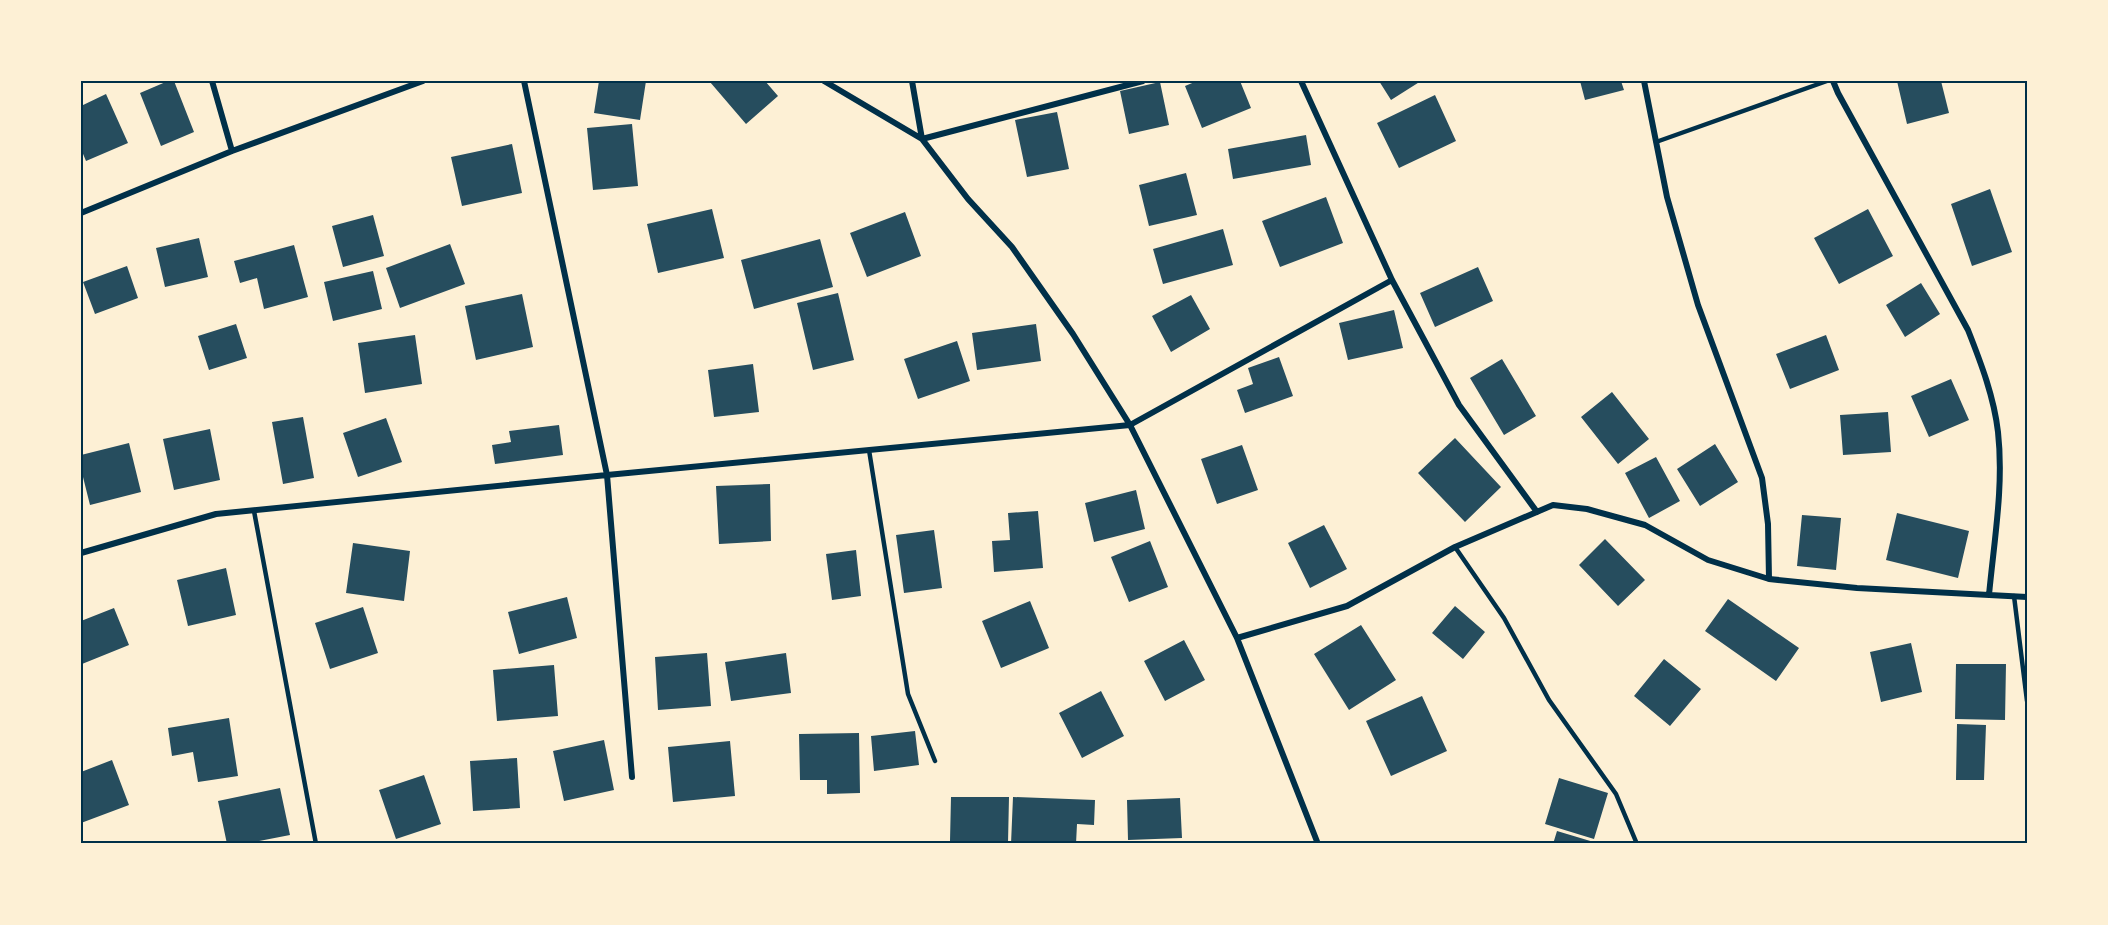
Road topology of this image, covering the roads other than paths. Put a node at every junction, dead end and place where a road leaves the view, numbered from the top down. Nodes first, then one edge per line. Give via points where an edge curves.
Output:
1 (212, 81) edge
2 (423, 81) edge
3 (524, 81) edge
4 (824, 81) edge
5 (912, 81) edge
6 (1143, 81) edge
7 (1301, 81) edge
8 (1644, 81) edge
9 (1827, 81) edge
10 (1833, 81) edge
11 (922, 139) junction
12 (1656, 142) junction
13 (232, 151) junction
14 (81, 213) edge
15 (1392, 280) junction
16 (1130, 425) junction
17 (869, 450) junction
18 (607, 475) junction
19 (254, 511) junction
20 (1537, 512) junction
21 (1455, 547) junction
22 (81, 554) edge
23 (1769, 579) junction
24 (1989, 595) junction
25 (2014, 596) junction
26 (2027, 597) edge
27 (1237, 638) junction
28 (2027, 701) edge
29 (935, 761) dead end
30 (632, 777) dead end
31 (316, 844) edge
32 (1318, 844) edge
33 (1637, 844) edge

1 - 13 street
2 - 13 street
3 - 18 street
4 - 11 street
5 - 11 street
6 - 11 street
7 - 15 street
8 - 12 street
9 - 12 lane
10 - 24 street via 1968,330 1983,366 1995,413 2000,461
11 - 16 street via 968,200 1012,247
12 - 23 street via 1667,197 1698,304 1762,478
13 - 14 street
15 - 16 street
15 - 20 street via 1459,405
16 - 17 street
16 - 27 street
17 - 18 street
17 - 29 lane via 908,694
18 - 19 street
18 - 30 street
19 - 22 street via 216,514
19 - 31 lane
20 - 21 street
20 - 23 street via 1553,505 1587,509 1645,525 1708,560
21 - 27 street via 1347,606
21 - 33 lane via 1504,618 1549,700 1616,794
23 - 24 street
24 - 25 street
25 - 26 street
25 - 28 lane
27 - 32 street

